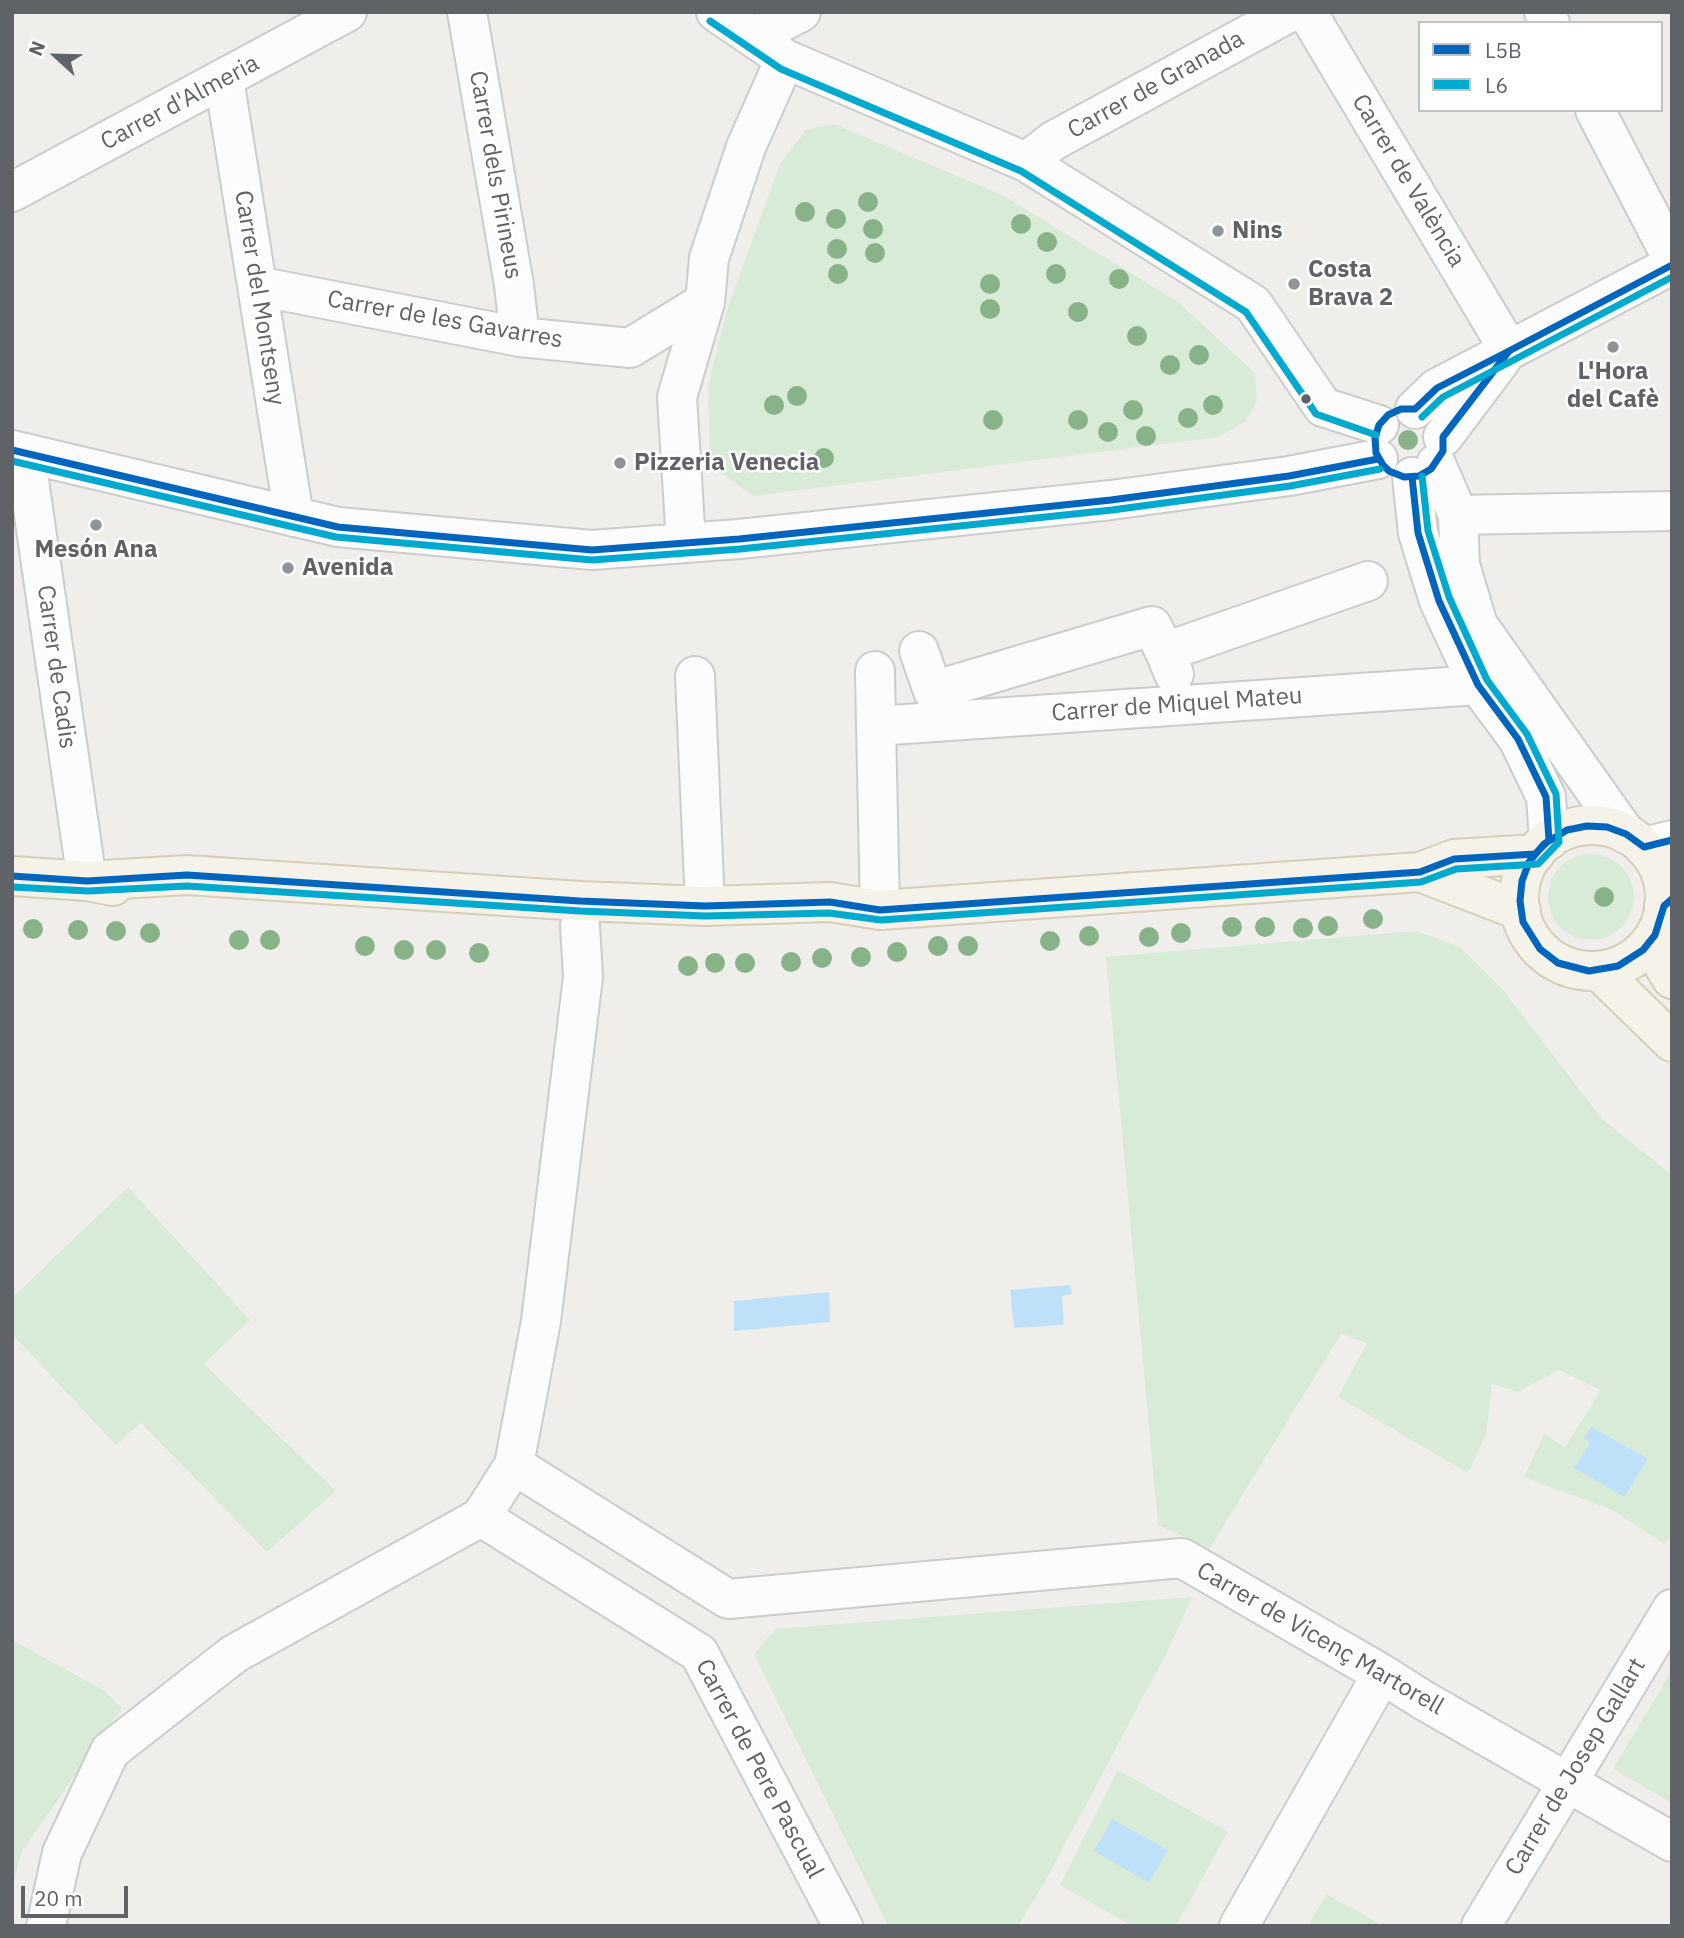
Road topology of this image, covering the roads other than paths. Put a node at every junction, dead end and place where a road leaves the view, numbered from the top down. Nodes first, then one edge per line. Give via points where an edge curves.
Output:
1 (347, 12) edge
2 (467, 12) edge
3 (716, 12) edge
4 (801, 12) edge
5 (1290, 12) edge
6 (1307, 12) edge
7 (754, 36) junction
8 (785, 59) junction
9 (225, 79) junction
10 (1596, 112) edge
11 (1026, 162) junction
12 (12, 192) edge
13 (1672, 258) edge
14 (1672, 265) edge
15 (257, 286) junction
16 (705, 302) junction
17 (520, 337) junction
18 (1509, 350) junction
19 (1415, 409) junction
20 (1379, 442) junction
21 (19, 452) edge
22 (1430, 459) junction
23 (1672, 511) edge
24 (1458, 515) junction
25 (294, 517) junction
26 (686, 543) junction
27 (1368, 581) dead end
28 (919, 651) dead end
29 (1165, 652) junction
30 (875, 671) dead end
31 (695, 676) dead end
32 (1478, 685) junction
33 (1188, 705) junction
34 (876, 726) junction
35 (1647, 840) edge
36 (1542, 847) junction
37 (1420, 872) junction
38 (12, 876) edge
39 (87, 881) junction
40 (1668, 903) edge
41 (705, 906) junction
42 (880, 910) junction
43 (1521, 911) junction
44 (580, 926) junction
45 (1650, 943) junction
46 (1599, 971) junction
47 (1672, 979) edge
48 (1672, 1042) edge
49 (514, 1465) junction
50 (481, 1517) junction
51 (728, 1599) junction
52 (1672, 1609) edge
53 (699, 1653) junction
54 (1382, 1674) junction
55 (1567, 1781) junction
56 (1672, 1842) edge
57 (46, 1926) edge
58 (843, 1926) edge
59 (1239, 1926) edge
60 (1482, 1926) edge

1 - 9 street, Carrer d'Almeria
2 - 17 street, Carrer dels Pirineus
3 - 7 street
4 - 7 street
5 - 11 street, Carrer de Granada via 1053,141
6 - 18 street, Carrer de València
7 - 8 street
8 - 11 street
8 - 16 street via 746,147 709,258
9 - 12 street, Carrer d'Almeria
9 - 15 street, Carrer del Montseny
10 - 13 street
11 - 20 street via 1253,304 1323,407
14 - 18 street
15 - 17 street, Carrer de les Gavarres
15 - 25 street, Carrer del Montseny
16 - 17 street, Carrer de les Gavarres via 630,348
16 - 26 street via 677,397
18 - 19 street via 1437,388
18 - 22 street
19 - 20 street via 1394,412
19 - 22 street via 1433,418
20 - 22 street via 1389,471 1404,477
20 - 26 street via 1289,476
21 - 25 street
21 - 39 street, Carrer de Cadis
22 - 24 street
22 - 32 street via 1418,533 1439,601
23 - 24 street
24 - 35 street via 1460,565 1478,625
25 - 26 street via 338,527 592,550
27 - 29 street
28 - 29 street via 933,691 1152,626
29 - 33 street
30 - 34 street
31 - 41 street
32 - 33 street, Carrer de Miquel Mateu
32 - 36 street via 1518,739 1546,797
33 - 34 street, Carrer de Miquel Mateu
34 - 42 street
35 - 36 main road via 1587,825 1567,830
35 - 40 main road
36 - 37 main road via 1454,859
36 - 43 main road via 1529,862 1522,881
37 - 42 main road
37 - 43 main road
38 - 39 main road
39 - 41 main road via 187,876
39 - 44 main road via 187,900
40 - 45 main road
41 - 42 main road via 830,902
42 - 44 main road via 832,925
43 - 46 main road via 1533,941 1548,956 1578,970
44 - 49 street via 583,977 544,1293
45 - 46 main road via 1627,962
45 - 47 main road
46 - 48 main road
49 - 50 street
49 - 51 street
50 - 53 street, Carrer de Pere Pascual
50 - 57 street via 234,1654 110,1751 62,1853
51 - 53 street
51 - 54 street, Carrer de Vicenç Martorell via 1182,1558
52 - 55 street, Carrer de Josep Gallart
53 - 58 street, Carrer de Pere Pascual
54 - 55 street, Carrer de Vicenç Martorell
54 - 59 street
55 - 56 street, Carrer de Vicenç Martorell
55 - 60 street, Carrer de Josep Gallart

